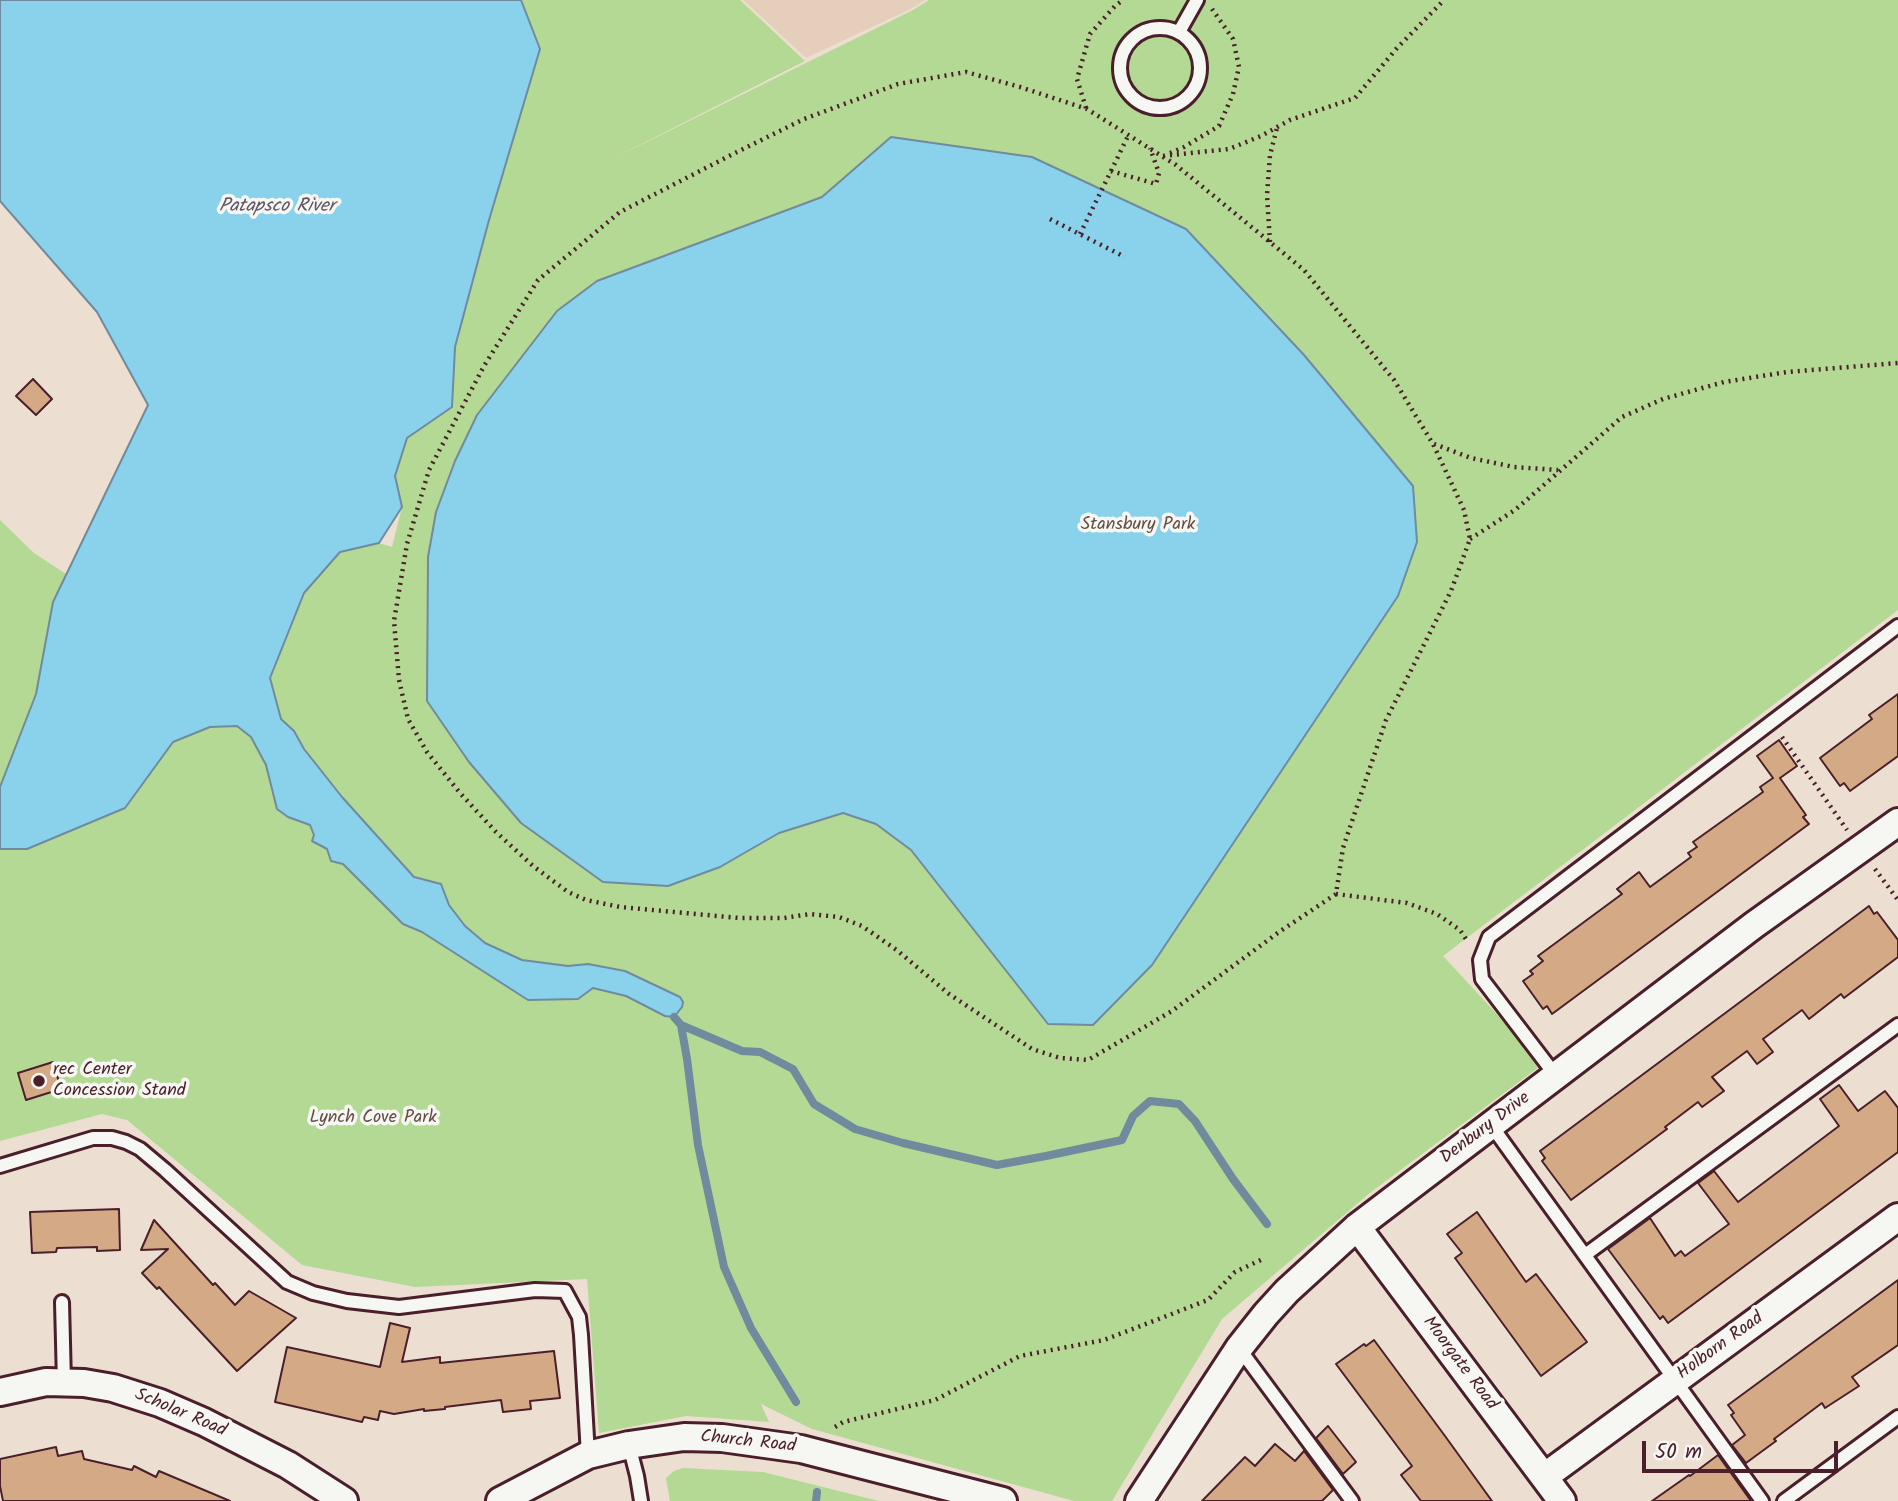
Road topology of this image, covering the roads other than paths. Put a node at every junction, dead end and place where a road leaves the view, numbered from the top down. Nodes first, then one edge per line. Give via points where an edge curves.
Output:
1 (1201, 2) edge
2 (1179, 32) junction
3 (1898, 626) edge
4 (1898, 822) edge
5 (1898, 1024) edge
6 (1556, 1076) junction
7 (1491, 1125) junction
8 (0, 1166) edge
9 (1898, 1217) edge
10 (1357, 1227) junction
11 (1585, 1255) junction
12 (62, 1302) dead end
13 (1239, 1348) junction
14 (1675, 1380) junction
15 (64, 1383) junction
16 (0, 1392) edge
17 (1898, 1417) edge
18 (629, 1445) junction
19 (588, 1455) junction
20 (1544, 1476) junction
21 (344, 1501) edge
22 (500, 1501) edge
23 (641, 1501) edge
24 (1003, 1501) edge
25 (1139, 1501) edge
26 (1352, 1501) edge
27 (1562, 1501) edge
28 (1762, 1501) edge
29 (1784, 1501) edge

1 - 2 lane
2 - 2 lane via 1154,28 1137,34 1125,47 1122,81 1138,102 1154,108 1172,107 1193,92 1200,76 1200,59 1193,43
3 - 6 lane via 1489,937 1480,960 1482,979
4 - 6 street, Denbury Drive
5 - 11 lane
6 - 7 street, Denbury Drive
7 - 10 street, Denbury Drive
7 - 11 lane
8 - 19 lane via 93,1138 126,1142 165,1170 287,1282 347,1301 399,1307 535,1290 565,1291 579,1317
9 - 14 street, Holborn Road
10 - 13 street, Denbury Drive via 1287,1291
10 - 20 street, Moorgate Road
11 - 14 lane
12 - 15 lane
13 - 25 street, Denbury Drive
13 - 26 lane
14 - 20 street, Holborn Road
14 - 28 lane
15 - 16 street, Scholar Road
15 - 21 street, Scholar Road via 113,1388 160,1403 288,1465
17 - 29 lane
18 - 19 street, Church Road
18 - 23 lane
18 - 24 street, Church Road via 684,1437 776,1444
19 - 22 street, Church Road
20 - 27 street, Moorgate Road

